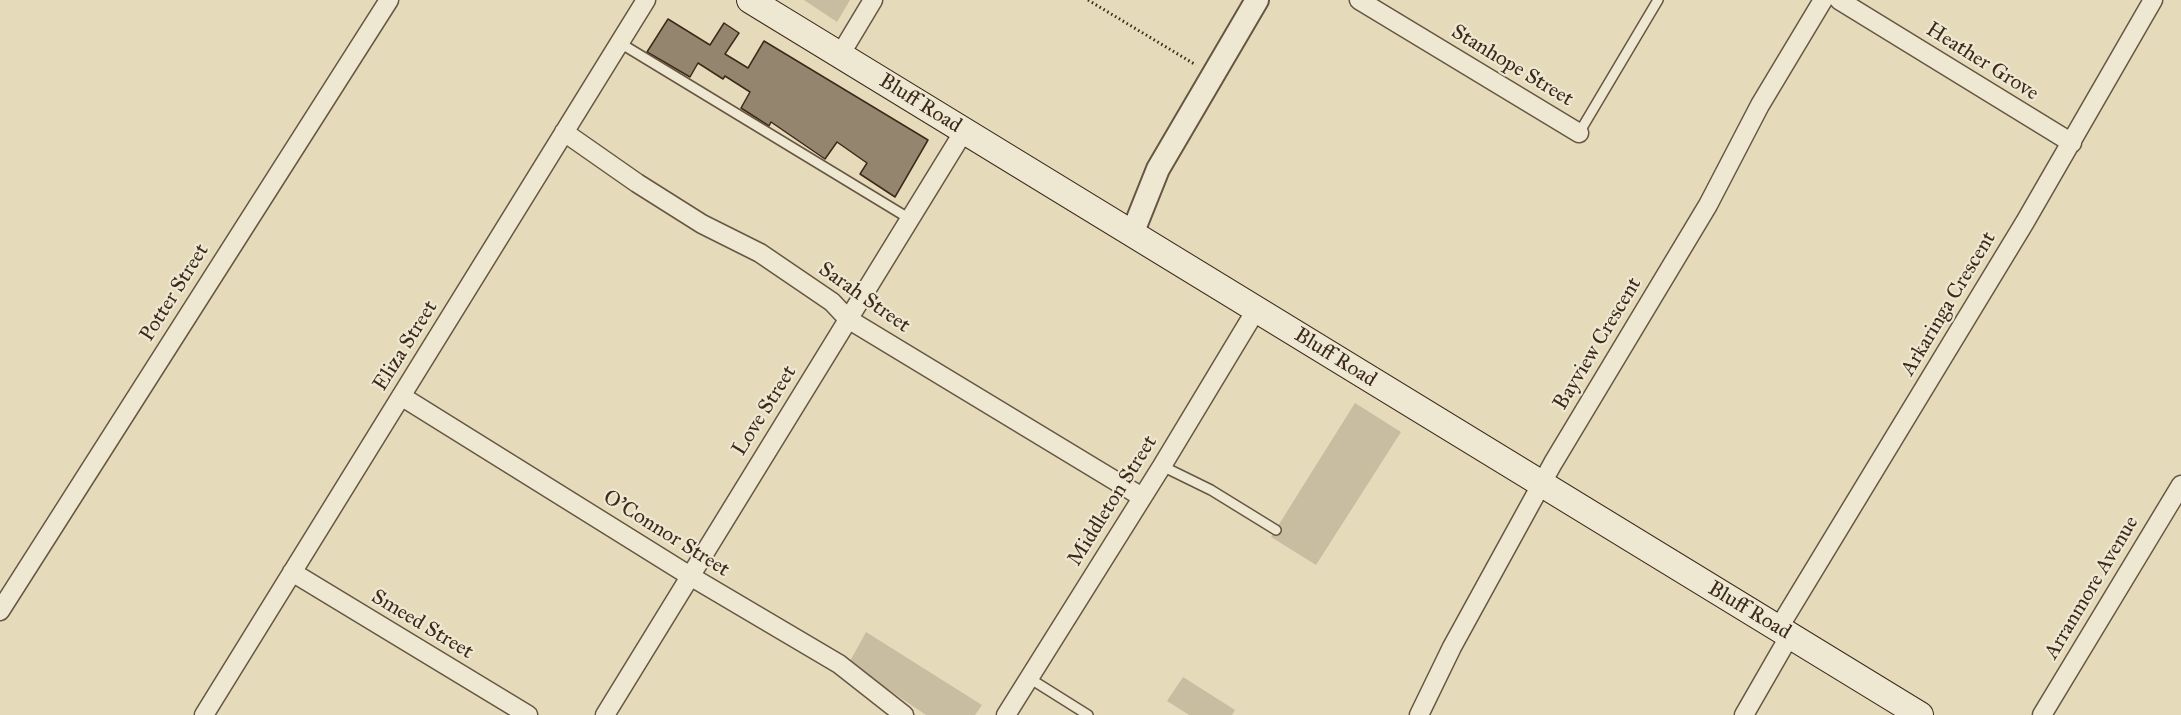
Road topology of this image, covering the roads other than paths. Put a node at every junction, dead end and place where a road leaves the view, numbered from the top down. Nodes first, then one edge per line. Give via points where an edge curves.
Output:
1 (389, 0) edge
2 (646, 0) edge
3 (750, 0) edge
4 (873, 0) edge
5 (1257, 0) edge
6 (1359, 0) edge
7 (1658, 0) edge
8 (1823, 0) edge
9 (1839, 0) edge
10 (2153, 0) edge
11 (620, 43) junction
12 (840, 55) junction
13 (564, 132) junction
14 (964, 132) junction
15 (1580, 134) joint
16 (2072, 142) junction
17 (910, 219) junction
18 (1123, 229) junction
19 (1256, 310) junction
20 (848, 319) junction
21 (401, 396) junction
22 (1162, 466) junction
23 (1542, 484) junction
24 (2181, 485) edge
25 (1142, 497) junction
26 (1276, 530) dead end
27 (292, 572) junction
28 (690, 576) junction
29 (0, 611) edge
30 (1784, 632) junction
31 (1029, 678) junction
32 (204, 715) edge
33 (528, 715) edge
34 (605, 715) edge
35 (904, 715) edge
36 (1006, 715) edge
37 (1088, 715) edge
38 (1419, 715) edge
39 (1744, 715) edge
40 (1920, 715) edge
41 (2042, 715) edge

1 - 29 street, Potter Street
2 - 11 street, Eliza Street
3 - 12 main road, Bluff Road
4 - 12 street
5 - 18 street
6 - 15 street, Stanhope Street
7 - 15 lane
8 - 23 street, Bayview Crescent via 1760,105 1708,205
9 - 16 street, Heather Grove
10 - 16 street, Arkaringa Crescent
11 - 13 street, Eliza Street
11 - 17 lane
12 - 14 main road, Bluff Road
13 - 20 street, Sarah Street via 702,224 760,253 832,303
13 - 21 street, Eliza Street
14 - 17 street, Love Street
14 - 18 main road, Bluff Road
16 - 30 street, Arkaringa Crescent
17 - 20 street, Love Street
18 - 19 main road, Bluff Road
19 - 22 street, Middleton Street
19 - 23 main road, Bluff Road
20 - 25 street, Sarah Street
20 - 28 street, Love Street
21 - 27 street, Eliza Street
21 - 28 street, O'Connor Street
22 - 25 street, Middleton Street
22 - 26 lane via 1211,490
23 - 30 main road, Bluff Road
23 - 38 street, Bayview Crescent via 1452,646
24 - 41 street, Arranmore Avenue
25 - 31 street, Middleton Street
27 - 32 street, Eliza Street
27 - 33 street, Smeed Street
28 - 34 street, Love Street
28 - 35 street, O'Connor Street via 839,664
30 - 39 street, Arkaringa Crescent
30 - 40 main road, Bluff Road
31 - 36 street, Middleton Street
31 - 37 lane

